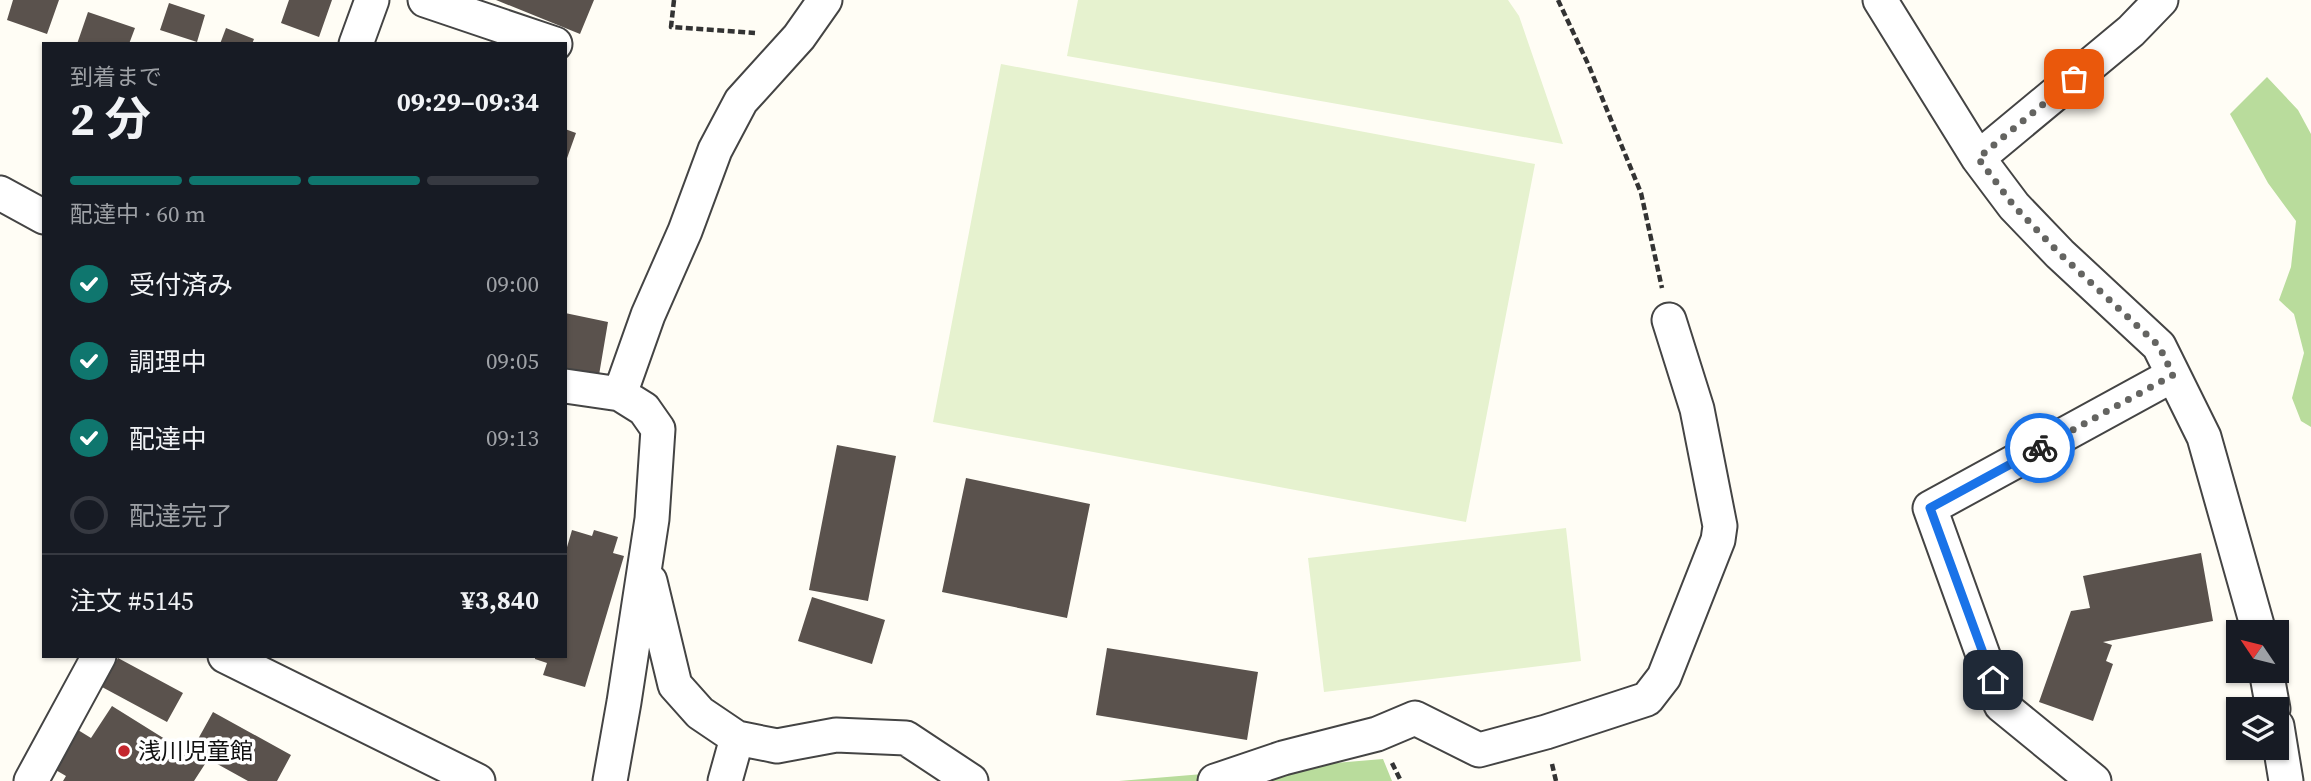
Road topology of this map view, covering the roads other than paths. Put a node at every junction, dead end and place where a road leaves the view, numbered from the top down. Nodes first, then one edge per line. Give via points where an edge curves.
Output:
1 (372, 0) edge
2 (425, 0) edge
3 (825, 0) edge
4 (1880, 0) edge
5 (2161, 0) edge
6 (357, 42) edge
7 (549, 42) edge
8 (1978, 158) junction
9 (0, 193) edge
10 (42, 216) edge
11 (1669, 320) road end
12 (2173, 375) junction
13 (567, 386) edge
14 (620, 394) junction
15 (645, 562) junction
16 (2256, 620) edge
17 (98, 658) edge
18 (229, 658) edge
19 (737, 738) junction
20 (2283, 760) edge
21 (31, 781) edge
22 (478, 781) edge
23 (610, 781) edge
24 (725, 781) edge
25 (971, 781) edge
26 (1215, 781) edge
27 (2094, 781) edge
28 (2286, 781) edge

1 - 6 street
2 - 7 street
3 - 14 street via 799,37 741,101 715,150
4 - 8 street
5 - 8 street via 2132,31
8 - 12 street via 2014,206 2060,254 2159,346
9 - 10 street
11 - 26 street via 1697,409 1720,526 1664,677 1647,699 1479,750 1415,718 1377,734
12 - 16 street via 2204,437
12 - 27 street via 1930,508 2001,705
13 - 14 street
14 - 15 street via 644,409 658,429
15 - 19 street via 675,685 700,713
15 - 23 street
17 - 21 street
18 - 22 street
19 - 24 street
19 - 25 street via 777,746 836,735 906,738
20 - 28 street

